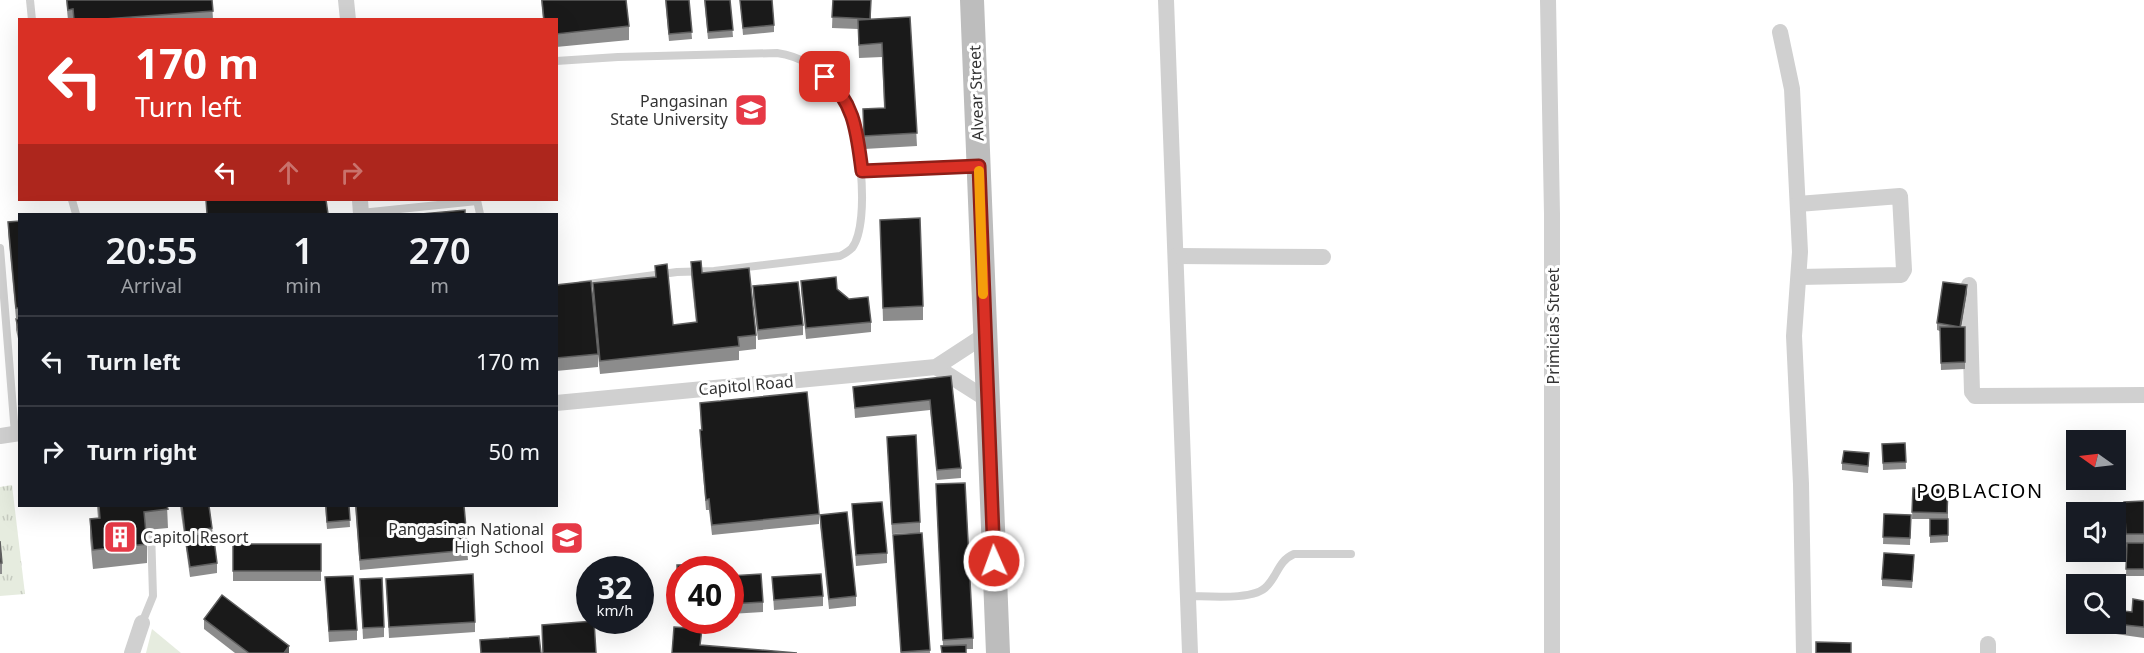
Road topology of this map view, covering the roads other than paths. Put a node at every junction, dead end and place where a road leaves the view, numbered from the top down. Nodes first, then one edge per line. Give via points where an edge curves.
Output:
1 (30, 0) edge
2 (346, 0) edge
3 (972, 0) edge
4 (1166, 0) edge
5 (1548, 0) edge
6 (32, 18) edge
7 (348, 18) edge
8 (1780, 32) dead end
9 (558, 62) edge
10 (979, 166) junction
11 (862, 171) junction
12 (464, 201) edge
13 (1798, 204) junction
14 (361, 209) edge
15 (0, 248) edge
16 (1177, 256) junction
17 (1323, 256) dead end
18 (1799, 276) junction
19 (1969, 285) edge
20 (567, 287) edge
21 (985, 335) junction
22 (936, 367) junction
23 (2144, 395) edge
24 (988, 400) junction
25 (558, 403) edge
26 (11, 434) edge
27 (152, 530) edge
28 (1351, 554) dead end
29 (1188, 596) junction
30 (142, 623) joint
31 (132, 653) edge
32 (998, 653) edge
33 (1190, 653) edge
34 (1552, 653) edge
35 (1804, 653) edge

1 - 6 lane
2 - 7 street
3 - 10 street, Alvear Street
4 - 16 street
5 - 34 street, Primicias Street
8 - 13 street via 1792,89
9 - 11 lane via 628,56 777,52 791,55 811,64 840,90 855,124
10 - 11 lane
10 - 21 street, Alvear Street
11 - 20 lane via 858,233 852,248 840,256
12 - 14 lane
13 - 18 street
13 - 18 street via 1900,196 1904,270 1900,274
15 - 26 lane
16 - 17 street
16 - 29 street
18 - 35 street via 1794,336
19 - 23 street via 1975,396
21 - 22 street, Capitol Road
21 - 24 street, Alvear Street
22 - 24 street
22 - 25 street, Capitol Road
24 - 32 street, Alvear Street
27 - 30 lane via 153,596
28 - 29 lane via 1294,554 1287,557 1268,586 1252,595
29 - 33 street
30 - 31 street

